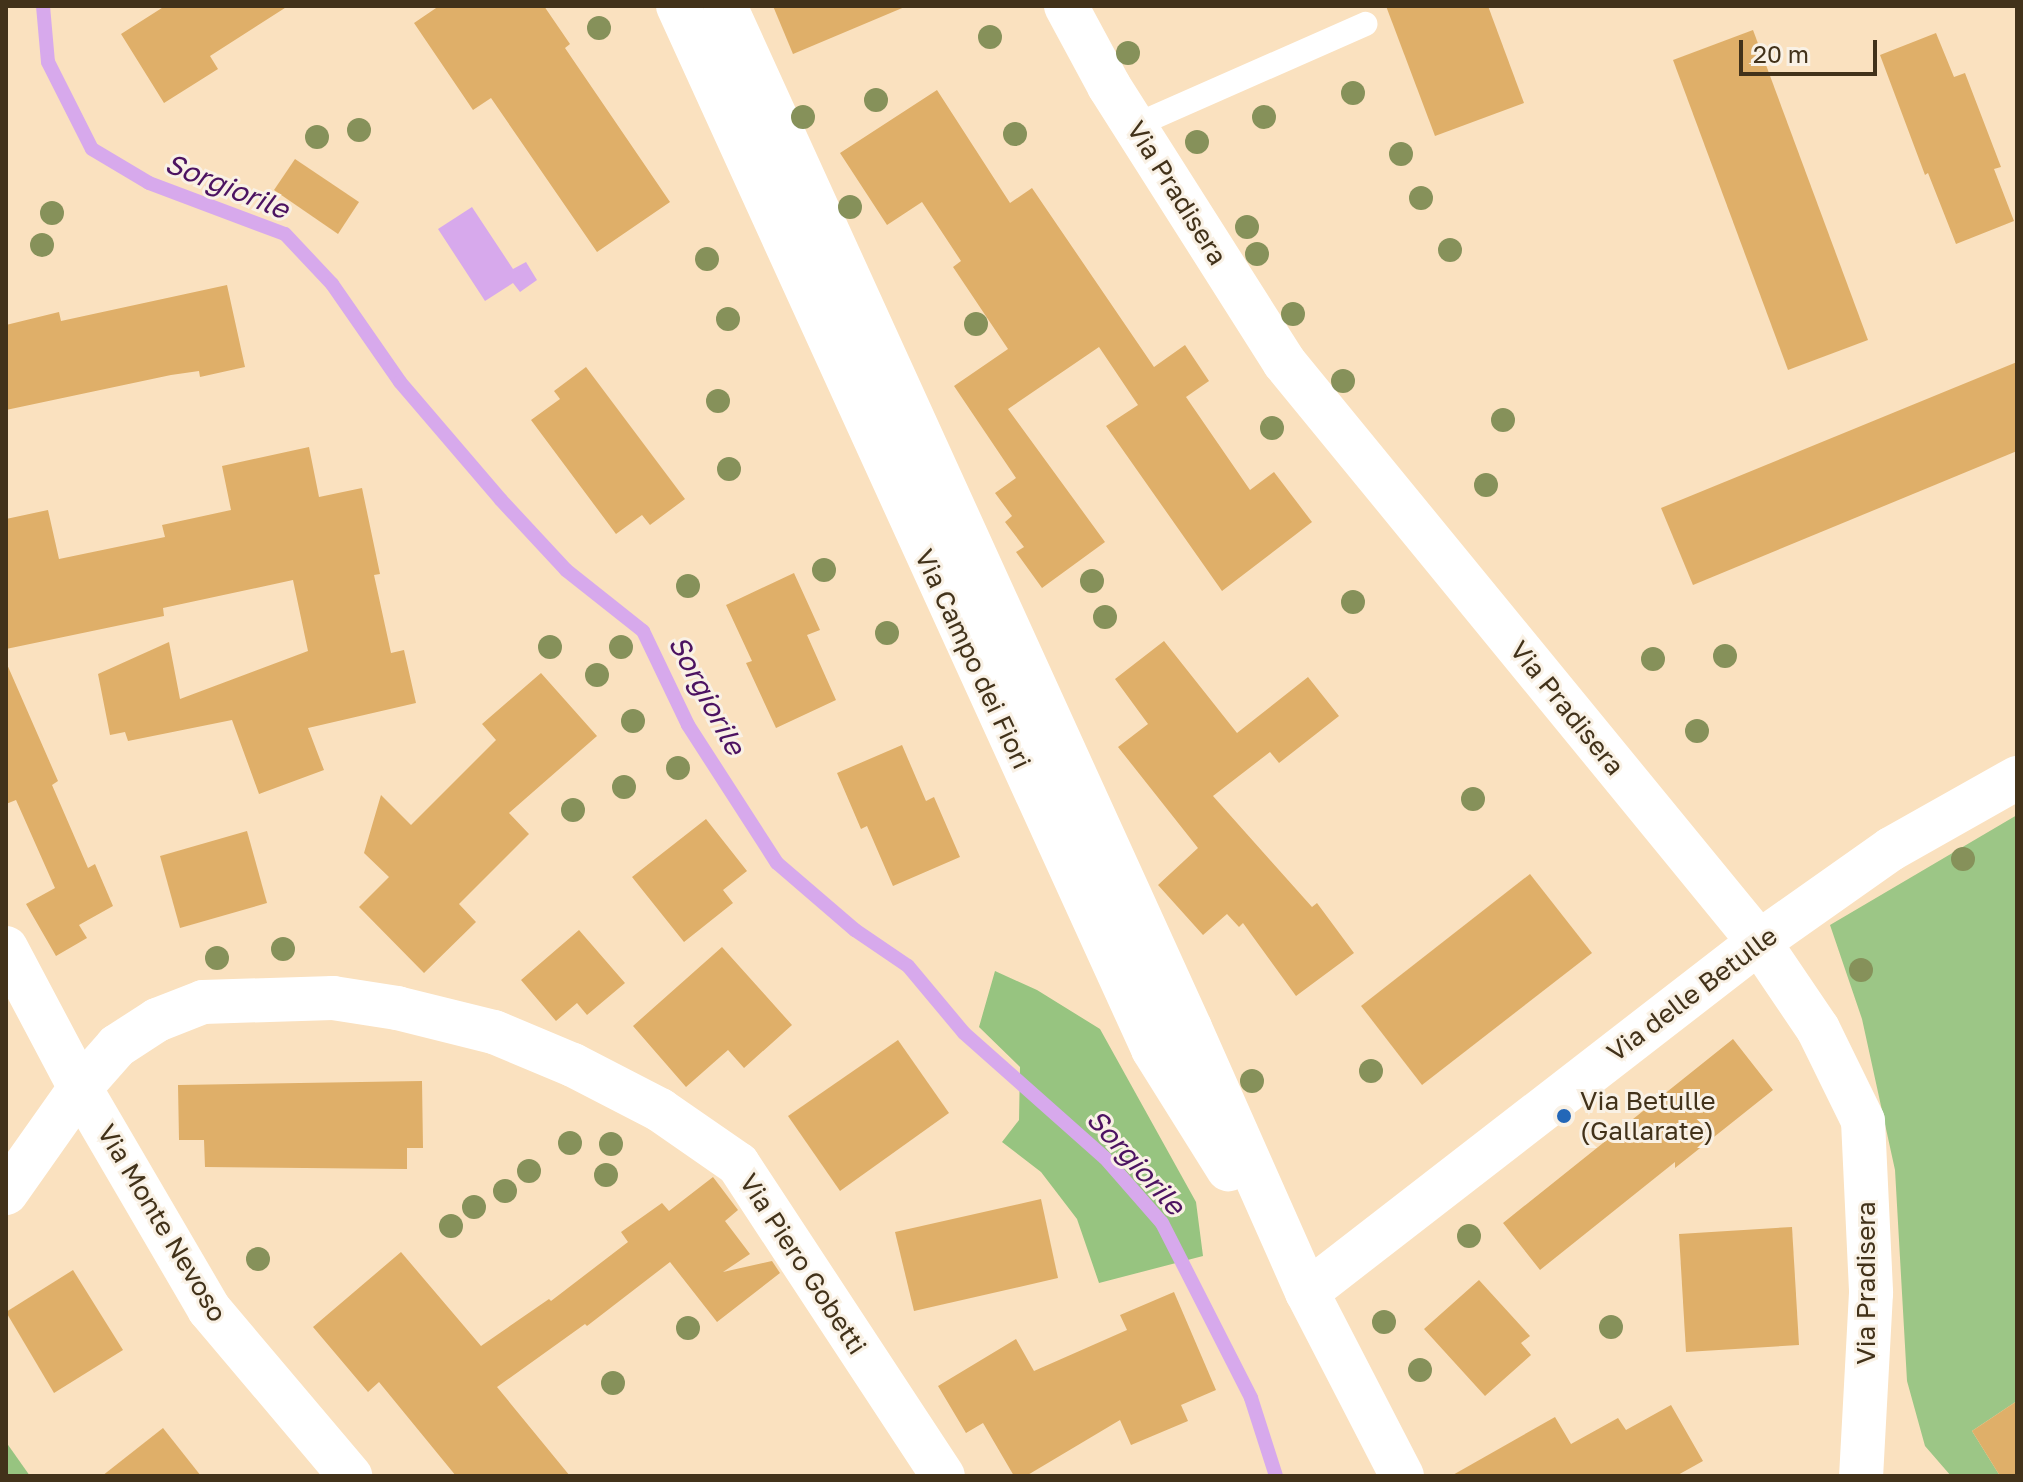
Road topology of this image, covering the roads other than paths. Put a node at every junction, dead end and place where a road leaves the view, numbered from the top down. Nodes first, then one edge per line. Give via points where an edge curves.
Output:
1 (678, 6) edge
2 (725, 6) edge
3 (1066, 6) edge
4 (1365, 24) dead end
5 (1134, 126) junction
6 (2017, 778) edge
7 (1759, 942) junction
8 (6, 948) edge
9 (80, 1088) junction
10 (6, 1193) edge
11 (1307, 1292) junction
12 (350, 1476) edge
13 (943, 1476) edge
14 (1402, 1476) edge
15 (1861, 1476) edge

1 - 11 street, Via Campo dei Fiori via 1153,1049
2 - 11 street, Via Campo dei Fiori
3 - 5 street, Via Pradisera
4 - 5 lane
5 - 7 street, Via Pradisera via 1284,362
6 - 7 street, Via delle Betulle via 1891,849
7 - 11 street, Via delle Betulle
7 - 15 street, Via Pradisera via 1818,1029 1863,1121 1871,1293
8 - 9 street, Via Monte Nevoso
9 - 10 street, Via Piero Gobetti
9 - 12 street, Via Monte Nevoso via 209,1309
9 - 13 street, Via Piero Gobetti via 117,1046 157,1020 203,1002 263,998 333,998 397,1008 494,1032 573,1065 660,1110 738,1164
11 - 14 street, Via Campo dei Fiori

